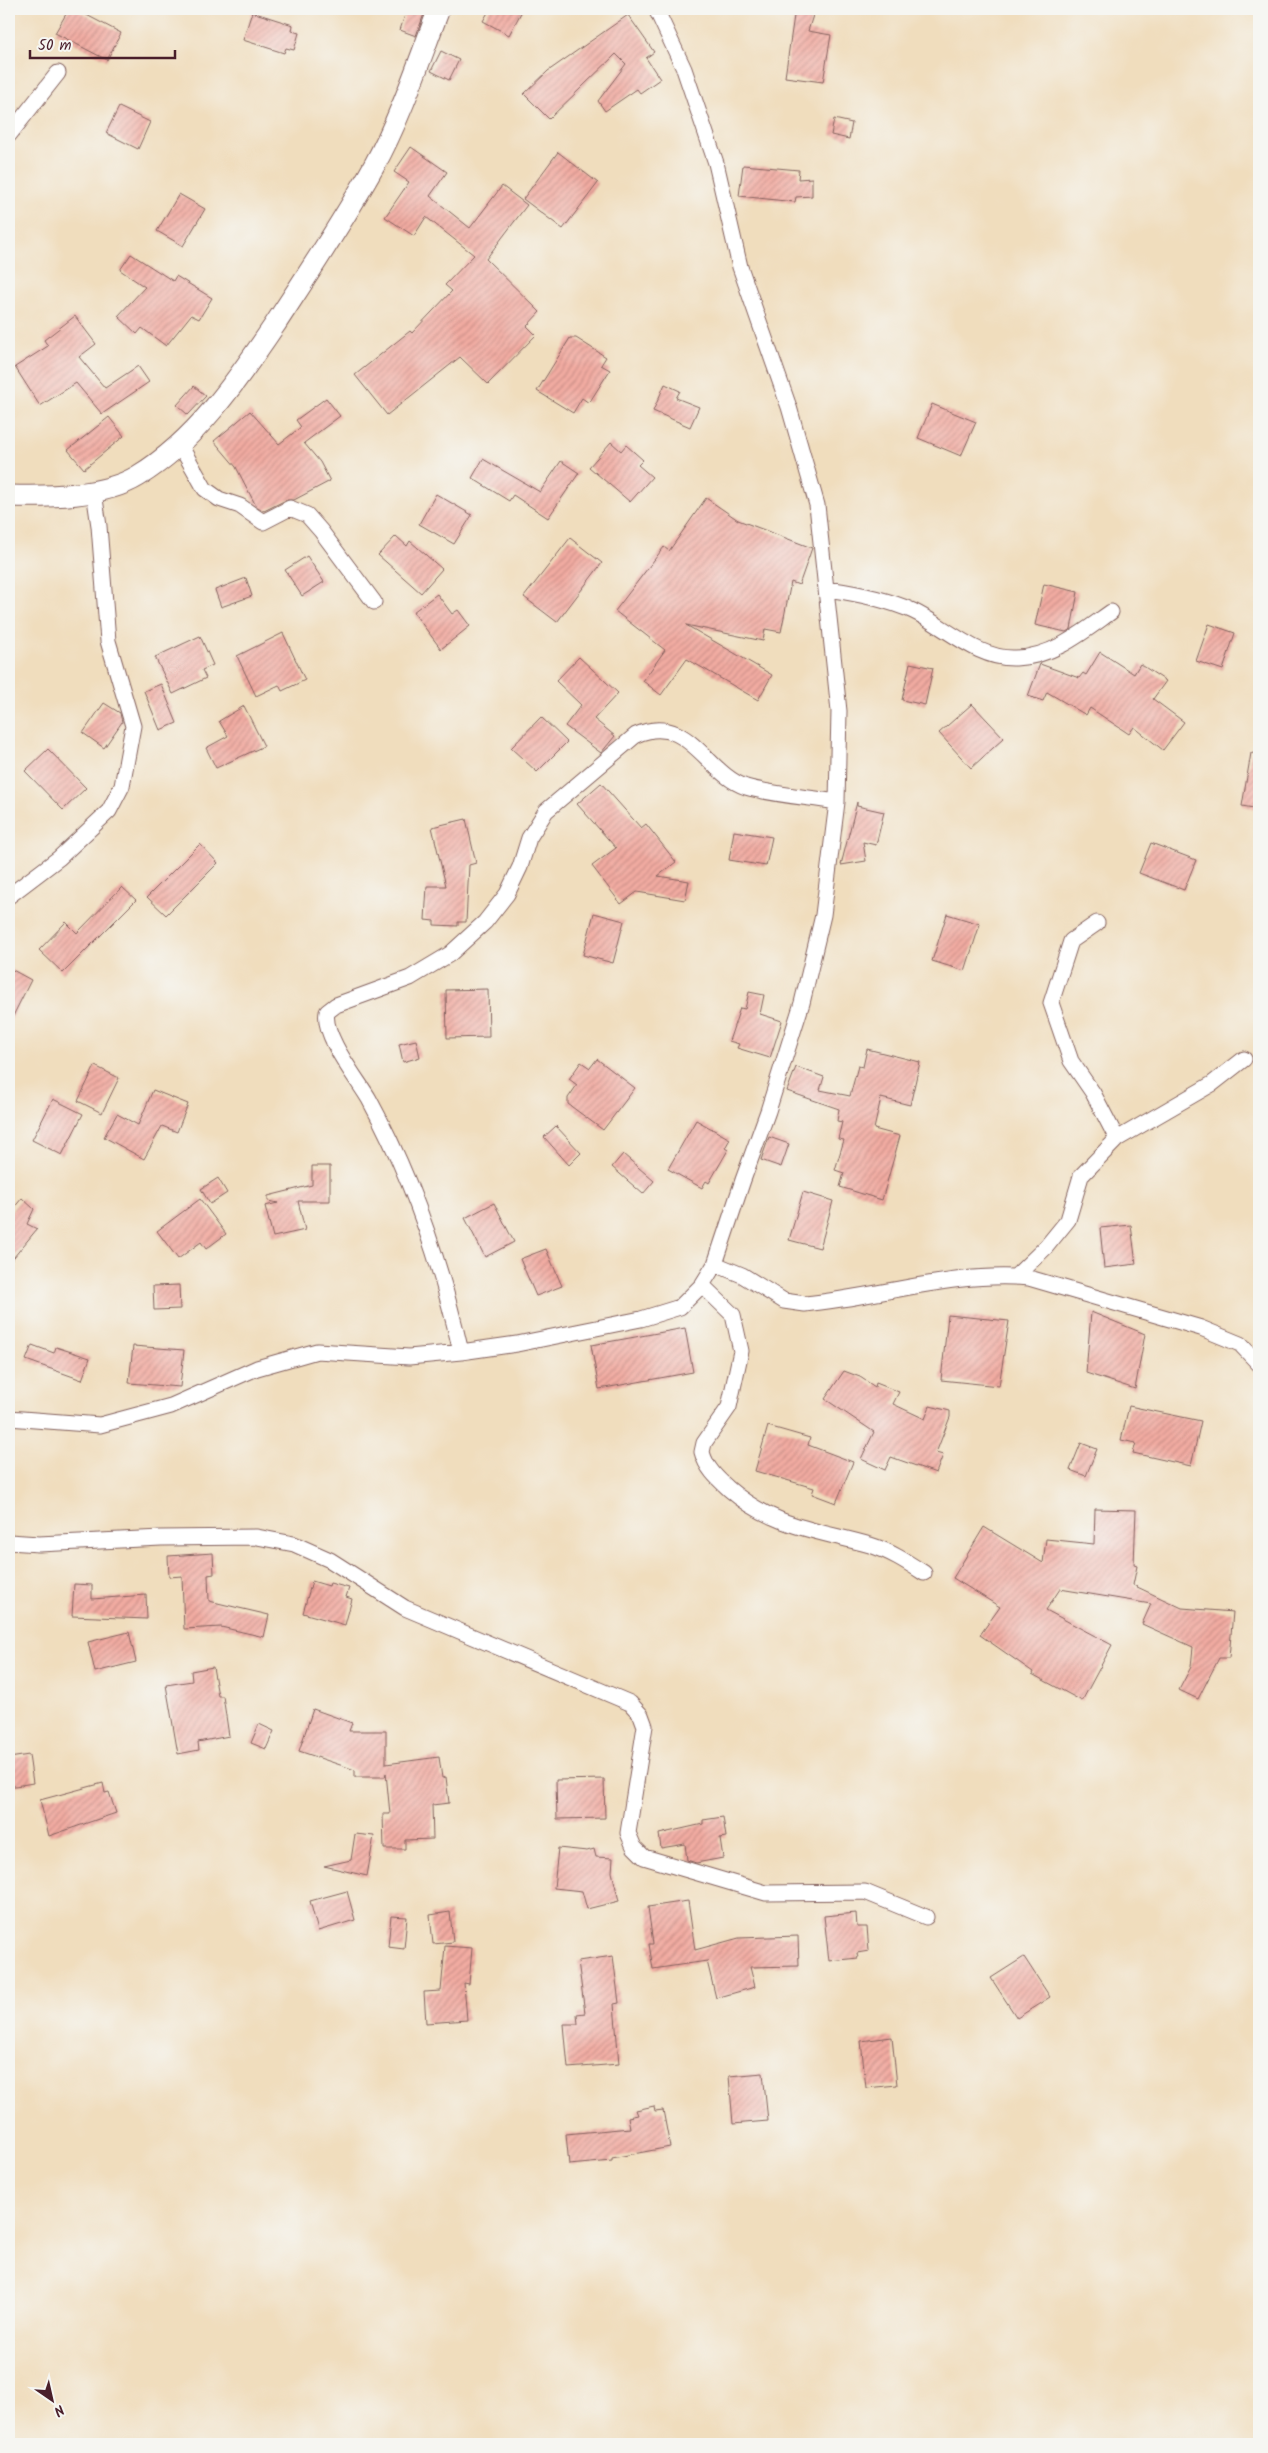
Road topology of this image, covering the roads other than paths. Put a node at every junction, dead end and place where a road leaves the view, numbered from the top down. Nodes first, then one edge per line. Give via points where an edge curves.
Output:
1 (440, 9) edge
2 (656, 9) edge
3 (58, 73) dead end
4 (9, 135) edge
5 (180, 445) junction
6 (94, 492) junction
7 (9, 496) edge
8 (827, 589) junction
9 (374, 602) dead end
10 (1111, 612) dead end
11 (837, 802) junction
12 (9, 896) edge
13 (1097, 923) dead end
14 (1244, 1059) dead end
15 (1118, 1139) junction
16 (715, 1264) junction
17 (1015, 1277) junction
18 (702, 1284) junction
19 (461, 1352) junction
20 (1259, 1364) edge
21 (9, 1418) edge
22 (9, 1542) edge
23 (924, 1573) dead end
24 (926, 1917) dead end

1 - 5 main road via 375,164 321,255 238,379
2 - 8 street via 684,68 716,163 740,267 789,407 817,504
3 - 4 street
5 - 6 main road via 137,477
5 - 9 street via 205,489 219,499 240,506 263,522 290,508 306,516
6 - 7 main road
6 - 12 street via 108,641 134,726 122,786 109,811 59,858
8 - 10 street via 912,610 974,646 996,655 1016,658 1044,653 1069,642
8 - 11 street via 839,710
11 - 16 street via 823,915 802,1003
11 - 19 street via 746,787 730,780 692,742 657,729 647,730 636,735 546,811 529,838 520,868 507,894 485,922 450,954 410,978 336,1005 327,1012 325,1021 330,1036 369,1100 428,1232
13 - 15 street via 1072,941 1051,1003 1071,1061
14 - 15 street via 1212,1084
15 - 17 street via 1081,1176 1068,1220
16 - 17 street via 742,1274 784,1301 805,1304 943,1281
16 - 18 street
17 - 20 street via 1029,1278 1202,1328 1240,1344
18 - 19 street via 680,1307 641,1319
18 - 23 street via 732,1315 741,1351 729,1407 704,1443 702,1452 711,1472 745,1502 767,1516 871,1545 894,1554
19 - 21 street via 409,1357 317,1351 257,1368 171,1406 100,1425
22 - 24 street via 39,1544 257,1537 294,1544 330,1560 404,1608 630,1703 641,1715 645,1726 628,1833 634,1847 644,1857 766,1893 865,1892

